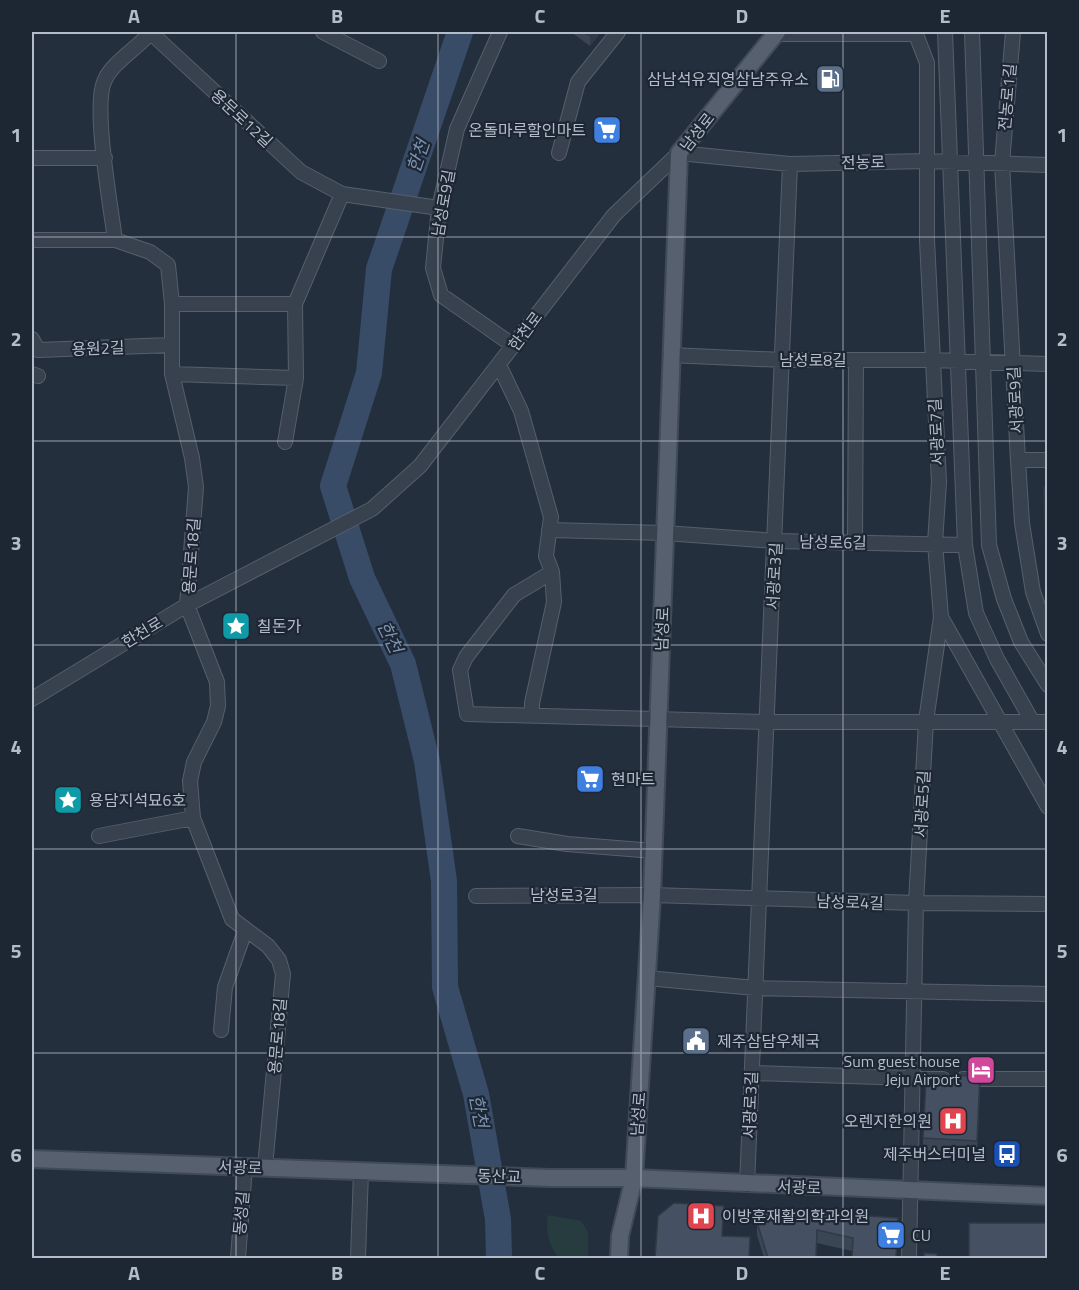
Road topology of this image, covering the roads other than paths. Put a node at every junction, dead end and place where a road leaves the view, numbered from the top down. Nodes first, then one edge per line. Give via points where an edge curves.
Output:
1 (150, 32) edge
2 (323, 32) edge
3 (500, 32) edge
4 (618, 32) edge
5 (945, 32) edge
6 (972, 32) edge
7 (1013, 32) edge
8 (776, 33) edge
9 (915, 33) edge
10 (379, 61) dead end
11 (559, 153) dead end
12 (679, 153) junction
13 (32, 158) edge
14 (105, 158) junction
15 (926, 161) junction
16 (949, 162) junction
17 (976, 162) junction
18 (1002, 163) junction
19 (790, 164) junction
20 (1047, 165) edge
21 (342, 194) junction
22 (439, 208) junction
23 (32, 240) edge
24 (115, 240) junction
25 (172, 303) junction
26 (295, 304) junction
27 (32, 339) edge
28 (171, 345) junction
29 (514, 346) junction
30 (670, 355) junction
31 (782, 360) junction
32 (856, 360) junction
33 (932, 360) junction
34 (956, 362) junction
35 (983, 362) junction
36 (1013, 364) junction
37 (1047, 364) edge
38 (500, 365) junction
39 (172, 374) junction
40 (296, 378) junction
41 (285, 442) dead end
42 (1018, 460) junction
43 (1047, 460) edge
44 (549, 530) junction
45 (665, 532) junction
46 (776, 541) junction
47 (855, 542) junction
48 (935, 543) junction
49 (965, 544) junction
50 (552, 572) junction
51 (187, 605) junction
52 (941, 617) junction
53 (1047, 634) edge
54 (1047, 685) edge
55 (32, 699) edge
56 (532, 715) junction
57 (659, 720) junction
58 (1000, 720) junction
59 (926, 721) junction
60 (1032, 721) junction
61 (766, 722) junction
62 (1047, 722) edge
63 (1047, 807) edge
64 (193, 818) junction
65 (99, 836) dead end
66 (518, 836) dead end
67 (654, 852) junction
68 (652, 895) junction
69 (476, 896) dead end
70 (757, 899) junction
71 (916, 903) junction
72 (1047, 904) edge
73 (245, 931) junction
74 (647, 978) junction
75 (755, 988) junction
76 (916, 993) junction
77 (1047, 994) edge
78 (221, 1030) dead end
79 (752, 1073) junction
80 (914, 1079) junction
81 (1047, 1079) edge
82 (32, 1159) edge
83 (245, 1167) junction
84 (265, 1167) junction
85 (361, 1171) junction
86 (448, 1174) joint
87 (550, 1178) joint
88 (634, 1178) junction
89 (747, 1185) junction
90 (912, 1192) junction
91 (1047, 1196) edge
92 (238, 1258) edge
93 (358, 1258) edge
94 (619, 1258) edge
95 (909, 1258) edge

1 - 14 street via 104,81 100,99
1 - 21 street, 용문로12길 via 301,172
2 - 10 street
3 - 22 street, 남성로9길 via 457,129
4 - 11 street via 578,82
5 - 16 street
6 - 17 street
7 - 18 street, 전농로1길
8 - 9 street
8 - 12 main road, 남성로
9 - 15 street, 서광로7길 via 927,63
12 - 19 street, 전농로
12 - 29 street, 한천로 via 614,215
12 - 30 main road, 남성로
13 - 14 street
14 - 24 street
15 - 16 street, 전농로
15 - 19 street, 전농로
15 - 33 street, 서광로7길
16 - 17 street, 전농로
16 - 34 street
17 - 18 street, 전농로
17 - 35 street
18 - 20 street, 전농로
18 - 36 street, 서광로9길
19 - 31 street, 서광로3길
21 - 22 street
21 - 26 street
22 - 29 street, 남성로9길 via 433,268 441,295
23 - 24 street
24 - 25 street, 용문로18길 via 150,252 168,265
25 - 26 street
25 - 28 street, 용문로18길
26 - 40 street
27 - 28 street, 용원2길 via 38,350
28 - 39 street, 용문로18길
29 - 38 street, 한천로
30 - 31 street, 남성로8길
30 - 45 main road, 남성로
31 - 32 street, 남성로8길
31 - 46 street, 서광로3길
32 - 33 street, 남성로8길
32 - 47 street
33 - 34 street, 남성로8길
33 - 48 street, 서광로7길 via 939,482
34 - 35 street, 남성로8길
34 - 49 street
35 - 36 street, 남성로8길
35 - 54 street via 989,545 1021,642
36 - 37 street, 남성로8길
36 - 42 street, 서광로9길
38 - 44 street via 522,411 551,517
38 - 51 street, 한천로 via 420,466 372,509
39 - 40 street
39 - 51 street, 용문로18길 via 196,487
40 - 41 street
42 - 43 street
42 - 53 street, 서광로9길 via 1022,523 1033,592
44 - 45 street, 남성로6길
44 - 50 street via 546,556
45 - 46 street, 남성로6길
45 - 57 main road, 남성로
46 - 47 street, 남성로6길
46 - 61 street, 서광로3길
47 - 48 street, 남성로6길
48 - 49 street, 남성로6길
48 - 52 street, 서광로7길
49 - 60 street via 976,613
50 - 56 street via 554,602
50 - 56 street via 514,595 460,670 467,714
51 - 55 street, 한천로
51 - 64 street, 용문로18길 via 217,682 218,706 194,762 190,781
52 - 58 street, 서광로7길
52 - 59 street, 서광로5길
56 - 57 street
57 - 61 street
57 - 67 main road, 남성로
58 - 59 street
58 - 60 street
58 - 63 street, 서광로7길
59 - 61 street
59 - 71 street, 서광로5길
60 - 62 street
61 - 70 street, 서광로3길
64 - 65 street
64 - 73 street, 용문로18길 via 232,919
66 - 67 street
67 - 68 main road, 남성로
68 - 69 street, 남성로3길
68 - 70 street, 남성로4길
68 - 74 main road, 남성로
70 - 71 street, 남성로4길
70 - 75 street, 서광로3길
71 - 72 street, 남성로4길
71 - 76 street, 서광로5길
73 - 78 street via 225,987
73 - 84 street, 용문로18길 via 268,946 279,960 283,974
74 - 75 street
74 - 88 main road, 남성로
75 - 76 street
75 - 79 street, 서광로3길
76 - 77 street
76 - 80 street, 서광로5길
79 - 80 street
79 - 89 street, 서광로3길
80 - 81 street
80 - 90 street, 서광로5길
82 - 83 main road, 서광로
83 - 84 main road, 서광로
83 - 92 street, 동성길
84 - 85 main road, 서광로
85 - 86 main road, 서광로
85 - 93 street
86 - 87 main road, 동산교
87 - 88 main road, 서광로
88 - 89 main road, 서광로
88 - 94 main road, 남성로 via 620,1236
89 - 90 main road, 서광로
90 - 91 main road, 서광로
90 - 95 street, 서광로5길

